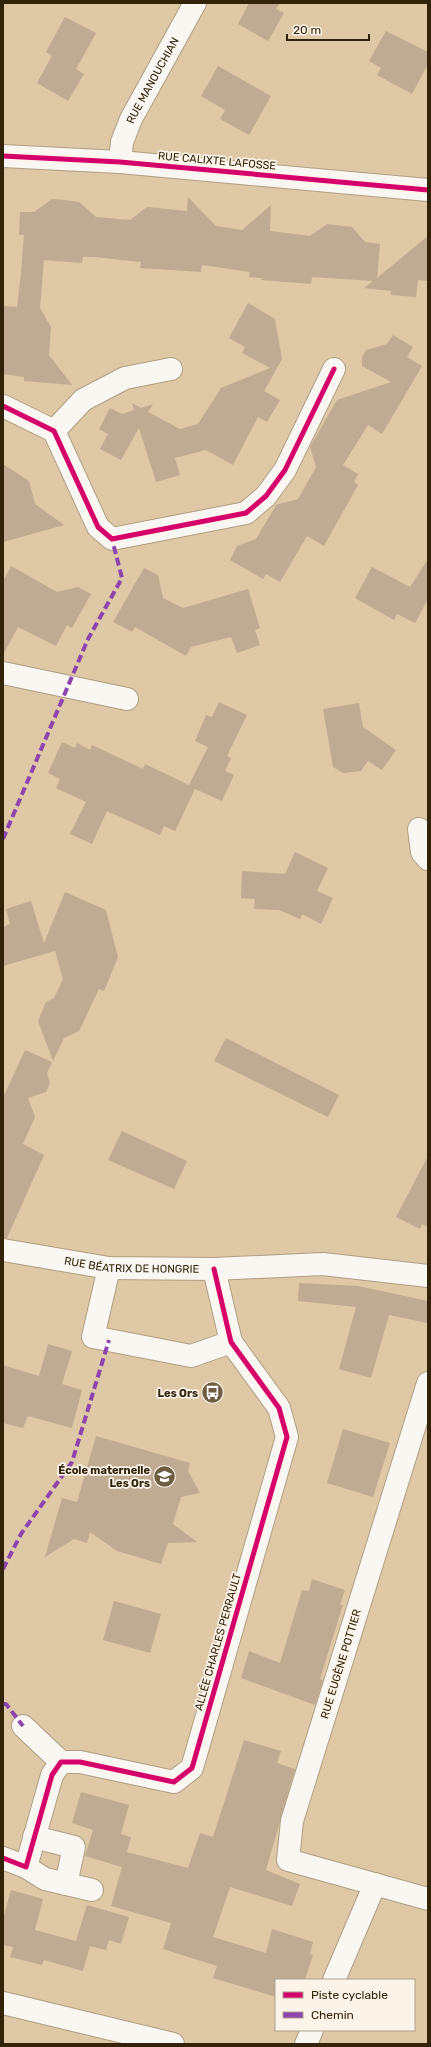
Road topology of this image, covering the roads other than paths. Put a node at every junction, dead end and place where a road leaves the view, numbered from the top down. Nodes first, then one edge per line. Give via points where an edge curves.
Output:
1 (194, 3) edge
2 (3, 156) edge
3 (120, 162) junction
4 (428, 190) edge
5 (170, 369) dead end
6 (334, 370) dead end
7 (3, 406) edge
8 (54, 431) junction
9 (3, 673) edge
10 (127, 699) dead end
11 (419, 829) dead end
12 (428, 859) edge
13 (3, 1250) edge
14 (109, 1268) junction
15 (214, 1269) junction
16 (428, 1276) edge
17 (231, 1342) junction
18 (428, 1383) edge
19 (23, 1726) dead end
20 (61, 1762) junction
21 (34, 1837) junction
22 (3, 1858) edge
23 (26, 1867) junction
24 (66, 1884) junction
25 (376, 1884) junction
26 (92, 1890) dead end
27 (428, 1899) edge
28 (334, 1979) edge
29 (3, 2003) edge
30 (312, 2031) edge
31 (173, 2044) edge
32 (306, 2044) edge

1 - 3 street, RUE MANOUCHIAN via 131,119 122,142
2 - 3 street, RUE CALIXTE LAFOSSE
3 - 4 street, RUE CALIXTE LAFOSSE
5 - 8 street via 124,378 83,400
6 - 8 street via 285,470 266,496 246,513 112,538 98,527
7 - 8 street
9 - 10 street
11 - 12 street via 422,852
13 - 14 street, RUE BÉATRIX DE HONGRIE
14 - 15 street, RUE BÉATRIX DE HONGRIE
14 - 17 street via 93,1337 191,1356
15 - 16 street, RUE BÉATRIX DE HONGRIE via 323,1264
15 - 17 street, ALLÉE CHARLES PERRAULT
17 - 20 street, ALLÉE CHARLES PERRAULT via 279,1408 288,1437 192,1768 174,1782 80,1762
18 - 25 street, RUE EUGÈNE POTTIER via 292,1822 288,1860
19 - 20 street
20 - 21 street via 52,1775
21 - 23 street
21 - 24 street via 74,1847
22 - 23 street
23 - 24 street via 45,1879
24 - 26 street
25 - 27 street
25 - 28 street
29 - 31 street
30 - 32 street

